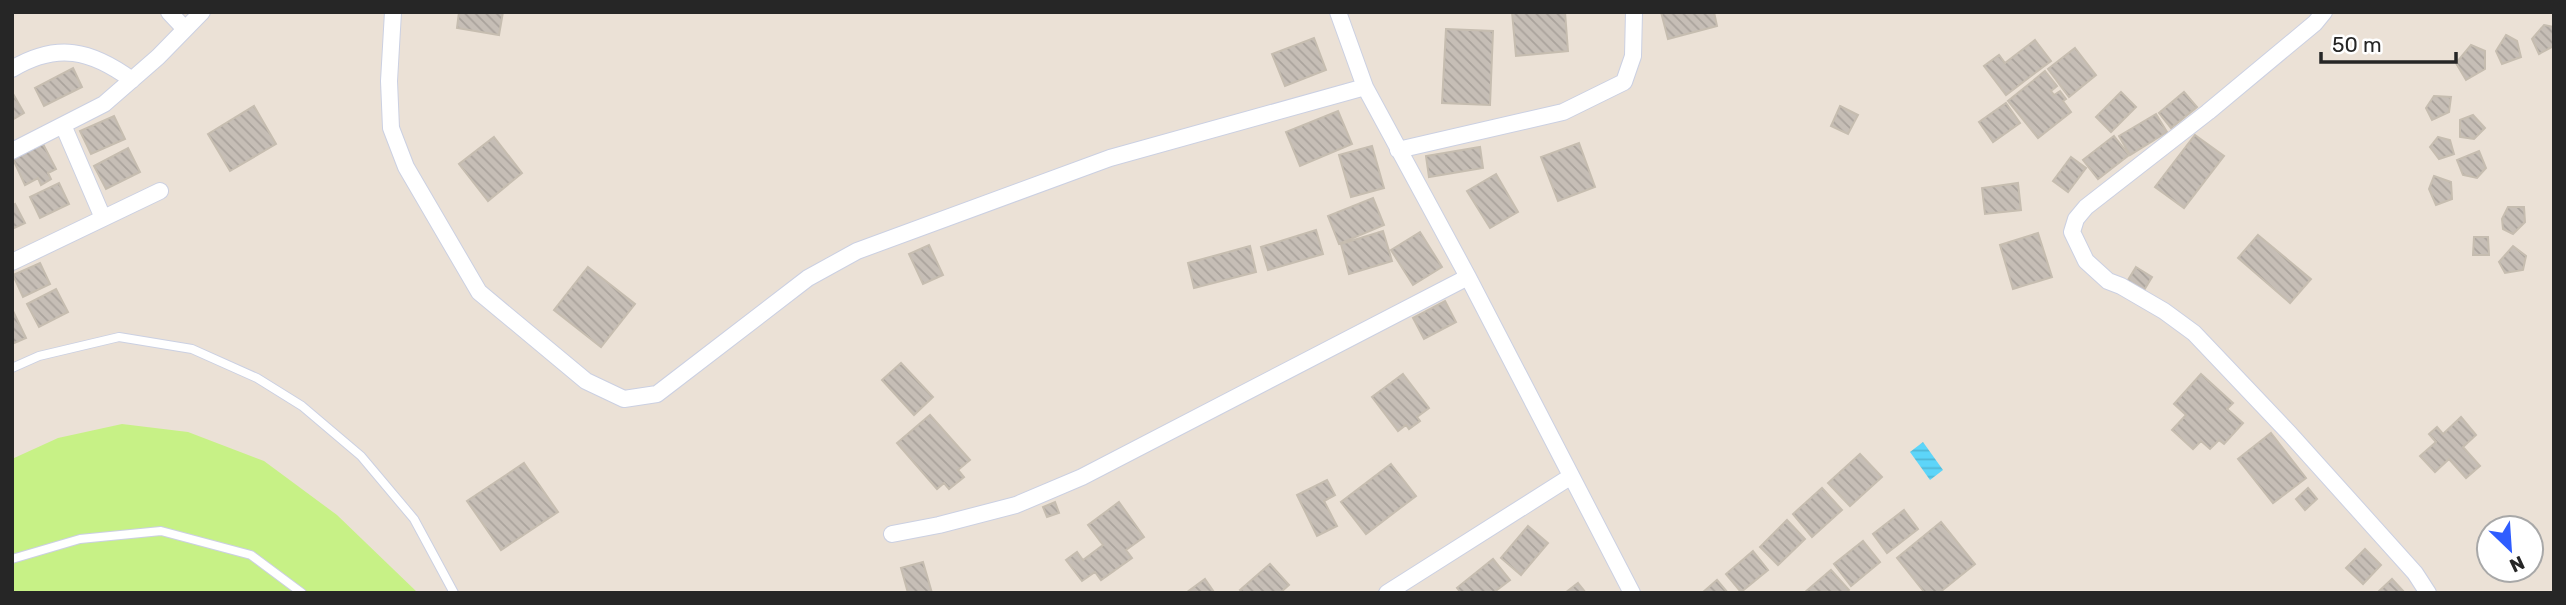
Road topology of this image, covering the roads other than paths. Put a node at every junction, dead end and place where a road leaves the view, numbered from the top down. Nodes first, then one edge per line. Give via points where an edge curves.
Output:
1 (169, 12) edge
2 (202, 12) edge
3 (393, 12) edge
4 (1338, 12) edge
5 (1634, 12) edge
6 (2324, 12) edge
7 (185, 29) junction
8 (12, 69) edge
9 (132, 79) junction
10 (1365, 87) junction
11 (63, 125) junction
12 (1398, 150) junction
13 (12, 151) edge
14 (160, 191) dead end
15 (103, 218) junction
16 (12, 262) edge
17 (1468, 277) junction
18 (12, 368) edge
19 (1570, 477) junction
20 (892, 534) dead end
21 (12, 559) edge
22 (303, 593) edge
23 (454, 593) edge
24 (1387, 593) edge
25 (1632, 593) edge
26 (2428, 593) edge

1 - 7 street
2 - 7 street
3 - 10 street via 388,82 391,128 406,167 479,292 586,381 624,399 657,394 808,278 857,251 1110,158
4 - 10 street
5 - 12 street via 1633,56 1624,82 1563,112
6 - 26 street via 2208,112 2086,206 2072,232 2086,261 2108,281 2194,333 2416,573
7 - 9 street
8 - 9 street via 53,51 80,53 112,65
9 - 11 street via 104,104
10 - 12 street
11 - 13 street
11 - 15 street
12 - 17 street
14 - 15 street
15 - 16 street
17 - 19 street
17 - 20 street via 1082,477 1016,505
18 - 23 lane via 39,356 119,337 192,349 257,378 302,406 361,456 414,519
19 - 24 street
19 - 25 street
21 - 22 lane via 80,539 161,531 251,555

